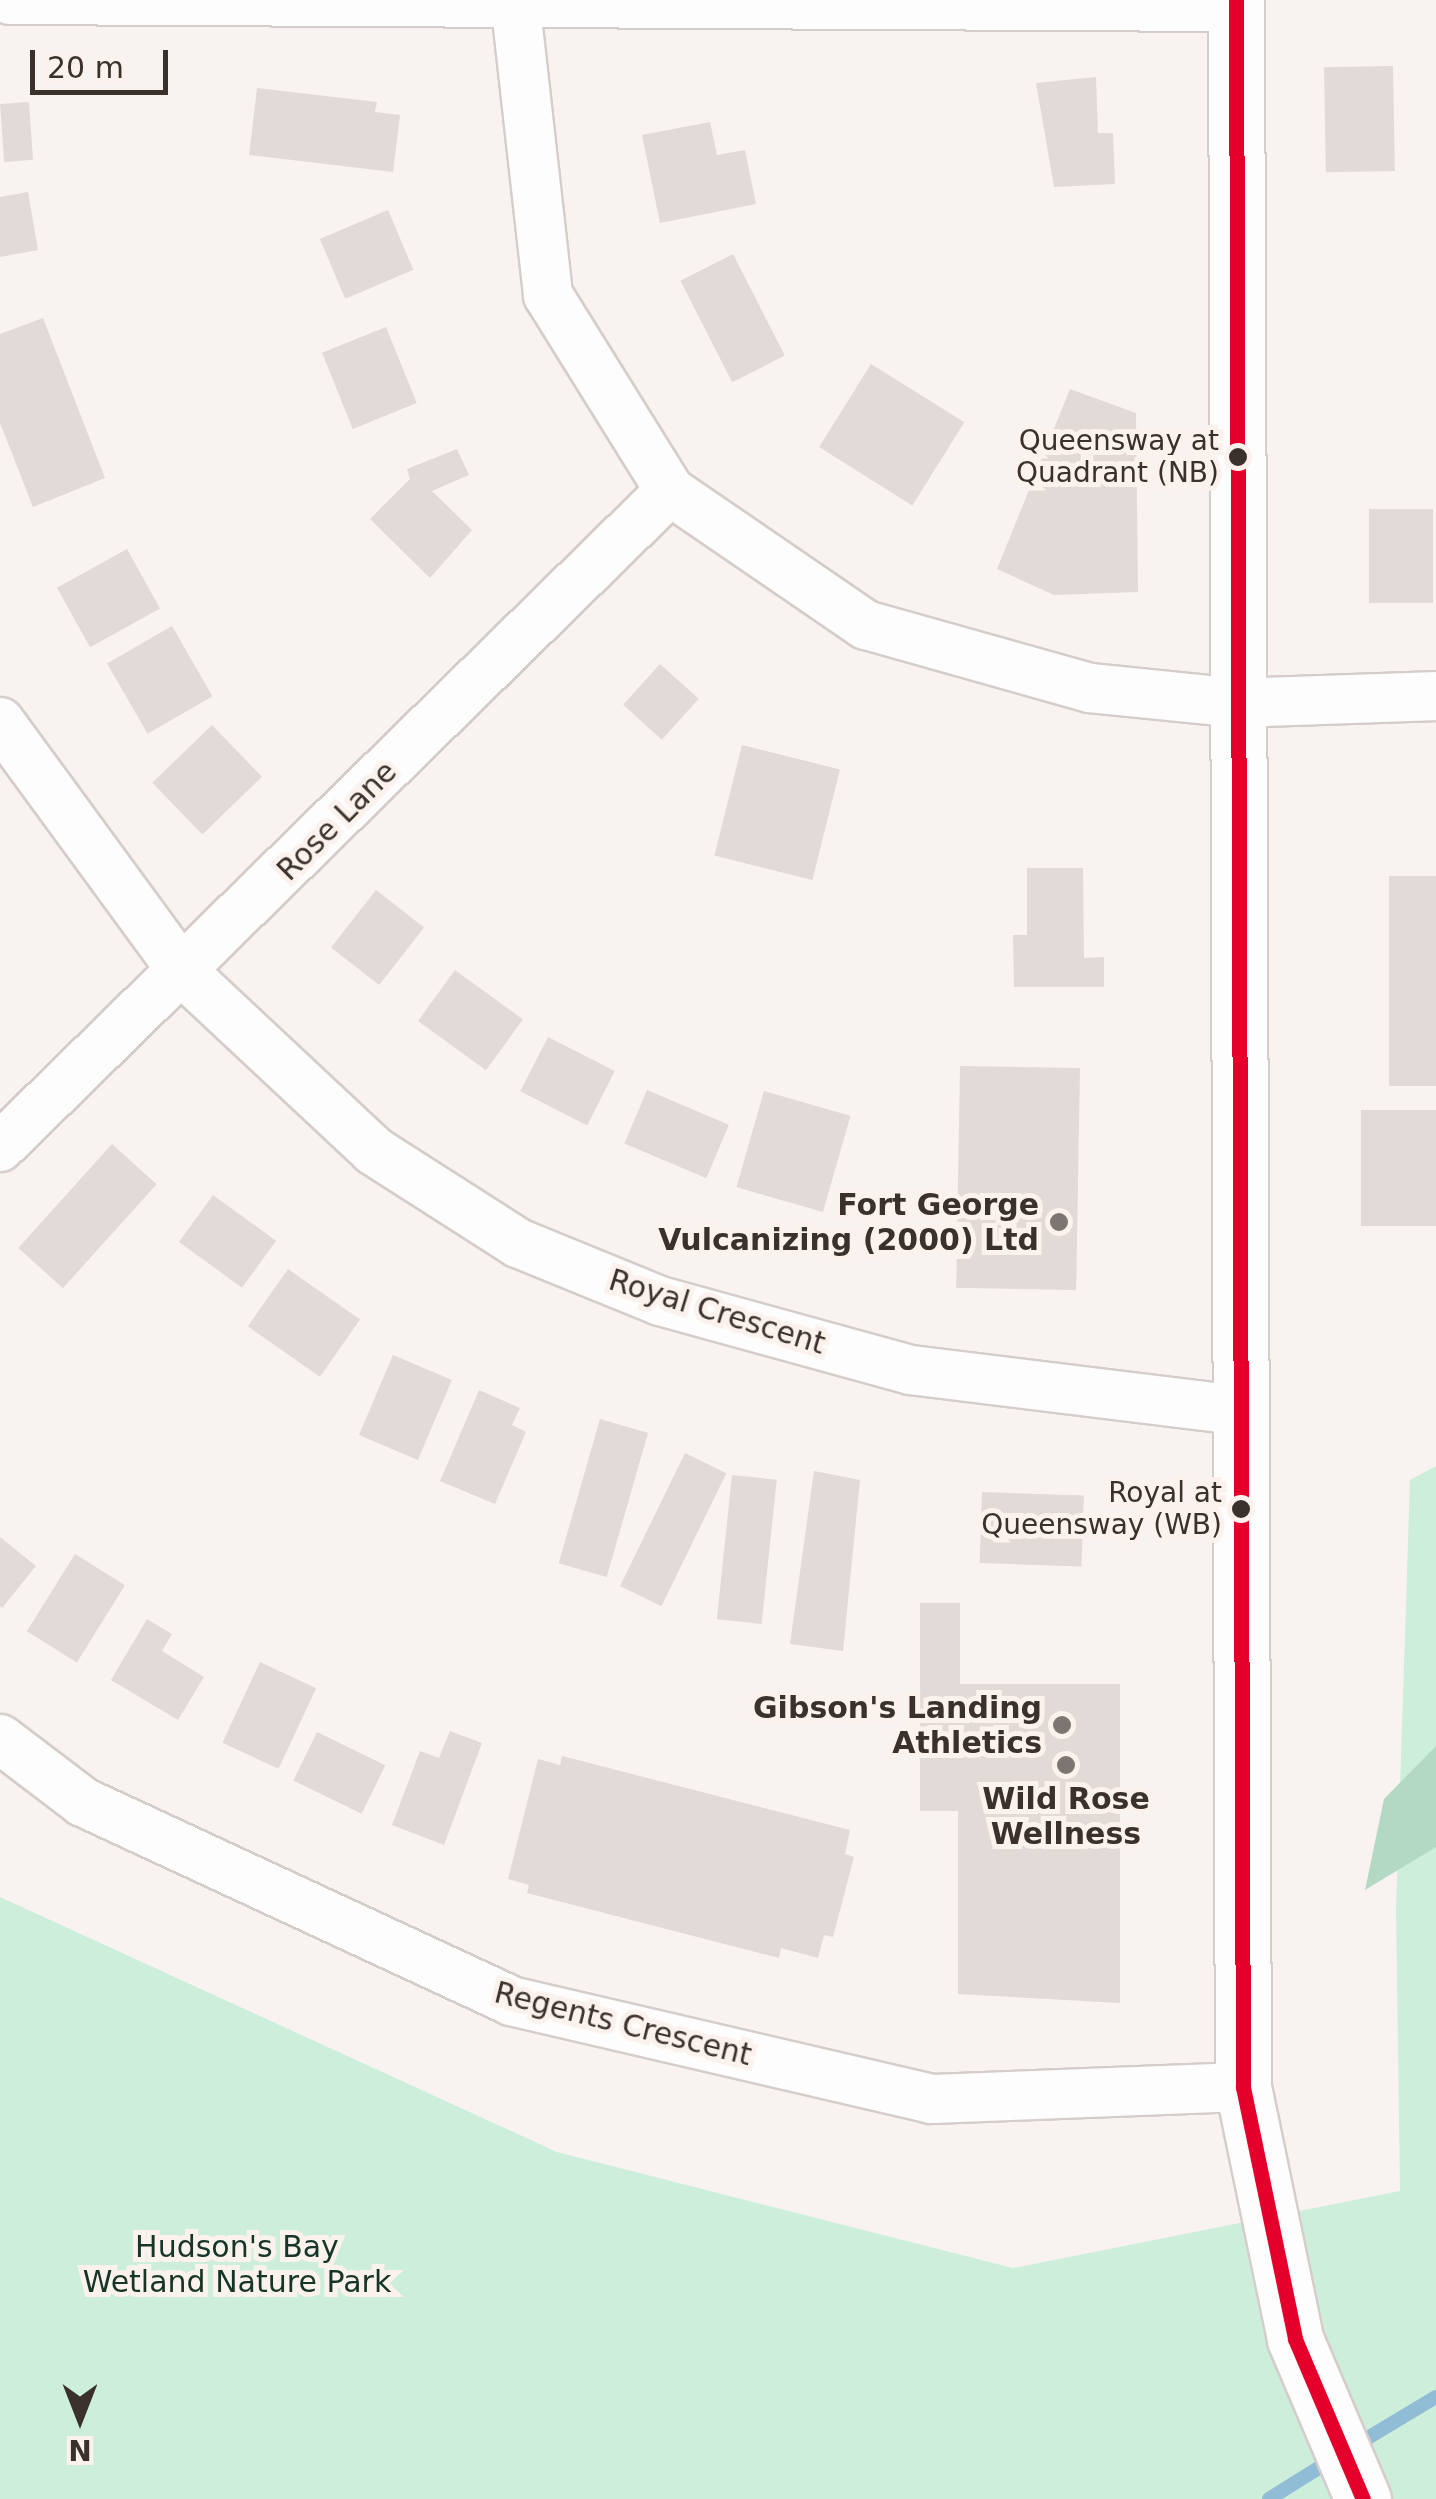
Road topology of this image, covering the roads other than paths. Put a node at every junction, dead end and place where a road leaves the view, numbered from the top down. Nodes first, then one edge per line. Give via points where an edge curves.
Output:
1 (10, 0) edge
2 (515, 2) edge
3 (1236, 4) edge
4 (670, 491) junction
5 (1436, 696) edge
6 (1237, 703) junction
7 (0, 722) edge
8 (184, 973) junction
9 (0, 1146) edge
10 (1239, 1410) junction
11 (0, 1739) edge
12 (1244, 2087) junction
13 (1363, 2499) edge

1 - 2 street
2 - 3 street
2 - 4 street via 548,295
3 - 6 main road
4 - 6 street via 866,625 1090,688
4 - 8 street, Rose Lane
5 - 6 street
6 - 10 main road
7 - 8 street, Royal Crescent
8 - 9 street, Rose Lane
8 - 10 street, Royal Crescent via 374,1151 518,1243 660,1302 911,1370
10 - 12 main road
11 - 12 street, Regents Crescent via 83,1802 511,2001 931,2099
12 - 13 main road via 1295,2339

